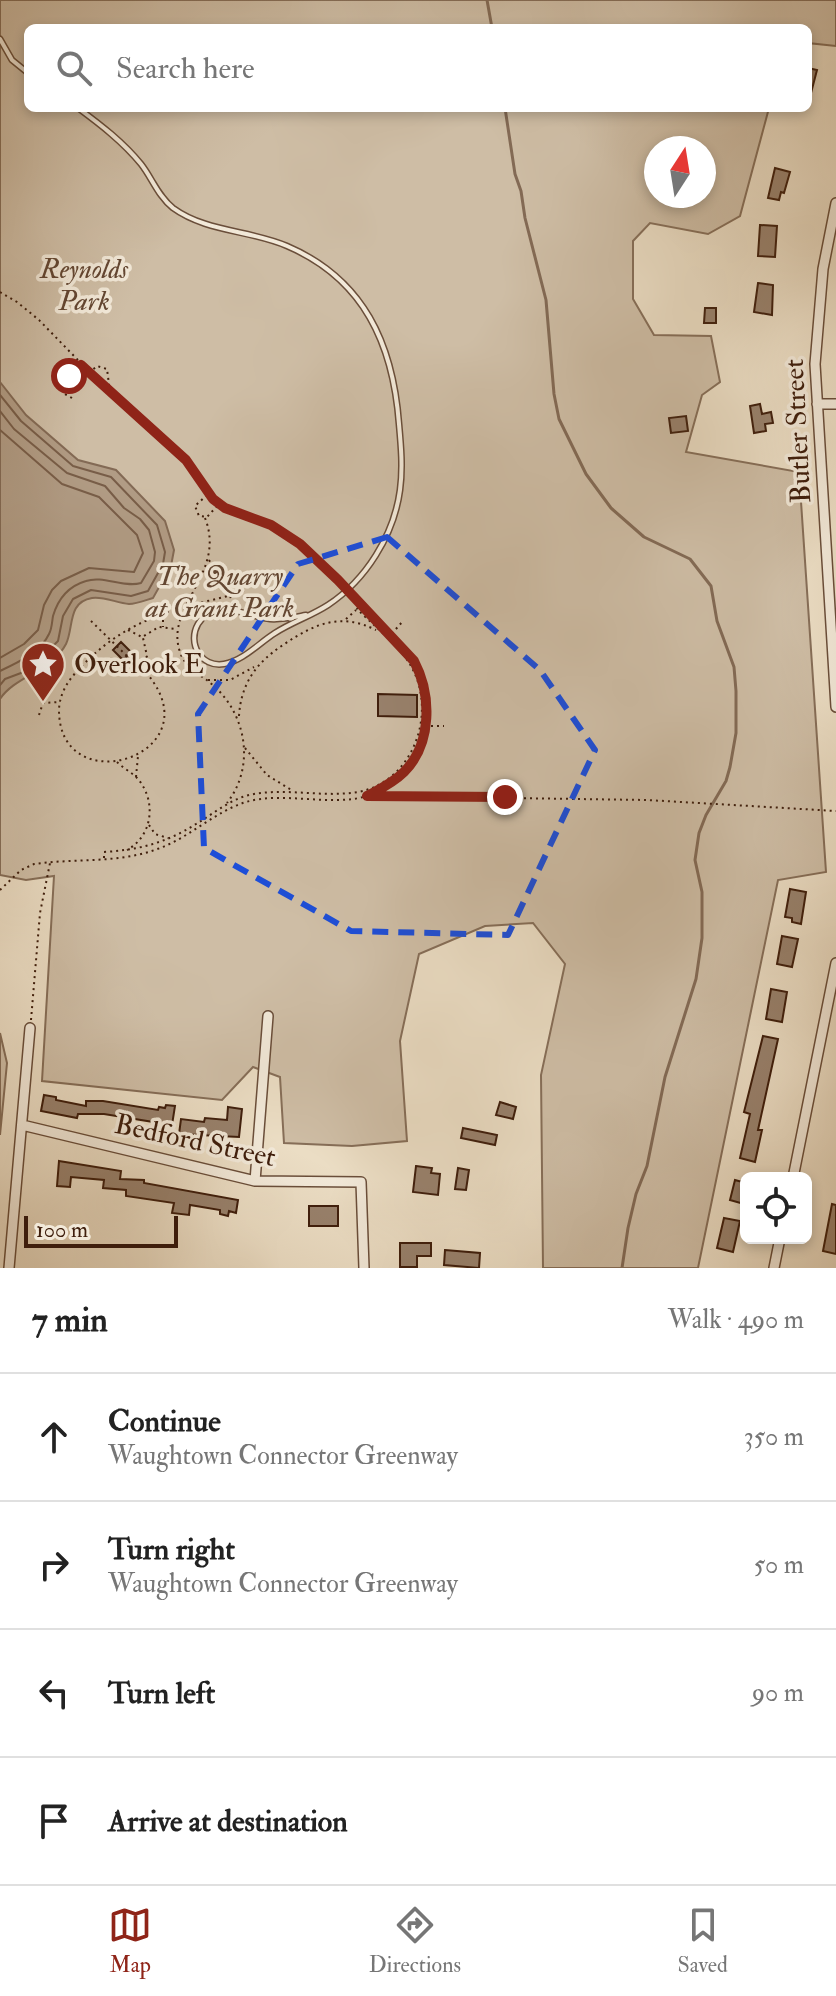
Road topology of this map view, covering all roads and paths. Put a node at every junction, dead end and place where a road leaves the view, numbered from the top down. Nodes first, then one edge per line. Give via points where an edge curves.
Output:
1 (0, 39) edge
2 (24, 70) edge
3 (83, 112) edge
4 (836, 203) edge
5 (0, 292) edge
6 (81, 365) junction
7 (89, 373) junction
8 (110, 393) junction
9 (72, 398) dead end
10 (817, 404) junction
11 (836, 404) edge
12 (208, 494) junction
13 (219, 504) junction
14 (205, 518) junction
15 (209, 559) junction
16 (347, 589) junction
17 (244, 591) dead end
18 (230, 595) junction
19 (361, 604) junction
20 (186, 606) junction
21 (232, 609) junction
22 (357, 609) junction
23 (163, 613) junction
24 (306, 615) junction
25 (343, 620) junction
26 (91, 621) dead end
27 (403, 621) dead end
28 (163, 627) junction
29 (127, 629) junction
30 (177, 630) junction
31 (381, 632) junction
32 (391, 635) junction
33 (143, 636) junction
34 (387, 639) junction
35 (198, 653) junction
36 (184, 660) junction
37 (206, 661) junction
38 (218, 664) junction
39 (255, 667) junction
40 (140, 668) junction
41 (191, 670) junction
42 (204, 678) junction
43 (213, 680) junction
44 (232, 680) junction
45 (60, 703) junction
46 (836, 707) edge
47 (39, 715) dead end
48 (238, 719) junction
49 (420, 726) junction
50 (425, 726) junction
51 (444, 726) dead end
52 (245, 746) junction
53 (138, 756) junction
54 (117, 762) junction
55 (136, 778) junction
56 (294, 791) junction
57 (367, 796) junction
58 (226, 804) junction
59 (836, 811) edge
60 (148, 824) junction
61 (169, 838) junction
62 (126, 851) junction
63 (104, 859) junction
64 (50, 862) junction
65 (0, 890) edge
66 (836, 963) edge
67 (834, 981) edge
68 (268, 1016) dead end
69 (831, 1016) edge
70 (30, 1028) joint
71 (22, 1125) junction
72 (794, 1172) edge
73 (255, 1181) junction
74 (779, 1244) edge
75 (9, 1268) edge
76 (364, 1268) edge
77 (774, 1268) edge

1 - 2 lane
3 - 16 lane via 130,152 173,208 204,224 269,239 311,258 346,286 375,325 394,380 401,478 386,535
4 - 10 street, Butler Street via 817,326
5 - 6 path via 39,320
6 - 7 path
6 - 9 path via 62,383 63,393
7 - 8 path
7 - 8 path via 97,366 107,369
8 - 12 path via 186,460
10 - 11 street
10 - 46 street, Butler Street
12 - 13 path
12 - 14 path via 195,508
13 - 14 path
13 - 16 path via 285,532
14 - 15 path
15 - 18 path
15 - 20 path
16 - 19 path
16 - 24 lane
17 - 18 path
18 - 20 path
18 - 21 path
19 - 22 path
19 - 32 path
20 - 23 path
20 - 30 path
21 - 24 lane via 270,619
21 - 35 lane via 202,619 194,635
22 - 25 path
22 - 31 path
23 - 28 path
23 - 29 path
24 - 38 lane via 237,659
25 - 31 path
25 - 39 path via 308,628
26 - 40 path, bridge
27 - 32 path
28 - 30 path
28 - 33 path
29 - 33 path
29 - 45 path via 77,671
30 - 36 path
31 - 34 path
32 - 34 path
32 - 50 path via 421,677
33 - 40 path via 147,656
34 - 49 path via 417,679
35 - 36 path
35 - 37 lane
35 - 41 path
36 - 41 path
37 - 38 lane
37 - 42 path
38 - 43 path
38 - 44 path
39 - 44 path
39 - 48 path via 240,699
40 - 53 path via 156,685 163,711 157,735
41 - 42 path
42 - 43 path
42 - 48 path
43 - 44 path
45 - 47 path via 43,703
45 - 54 path via 62,729 78,751 95,760
48 - 52 path
49 - 50 path
49 - 56 path via 408,759 382,782 352,792
50 - 51 path
50 - 57 path via 409,767
52 - 56 path via 267,775
52 - 58 path via 237,788
53 - 54 path
53 - 55 path
54 - 55 path
55 - 60 path via 149,802
56 - 58 path via 260,793
57 - 59 path via 647,800
57 - 63 path via 243,803 161,848
58 - 61 path
60 - 61 path via 155,834
60 - 62 path via 138,843
61 - 62 path
62 - 63 path via 104,852
63 - 64 path
64 - 65 path via 26,866
64 - 70 path
66 - 67 street
67 - 69 street
68 - 73 street
69 - 72 street
70 - 71 street
71 - 73 street, Bedford Street
71 - 75 street
73 - 76 street, Bedford Street via 361,1182
74 - 77 street

